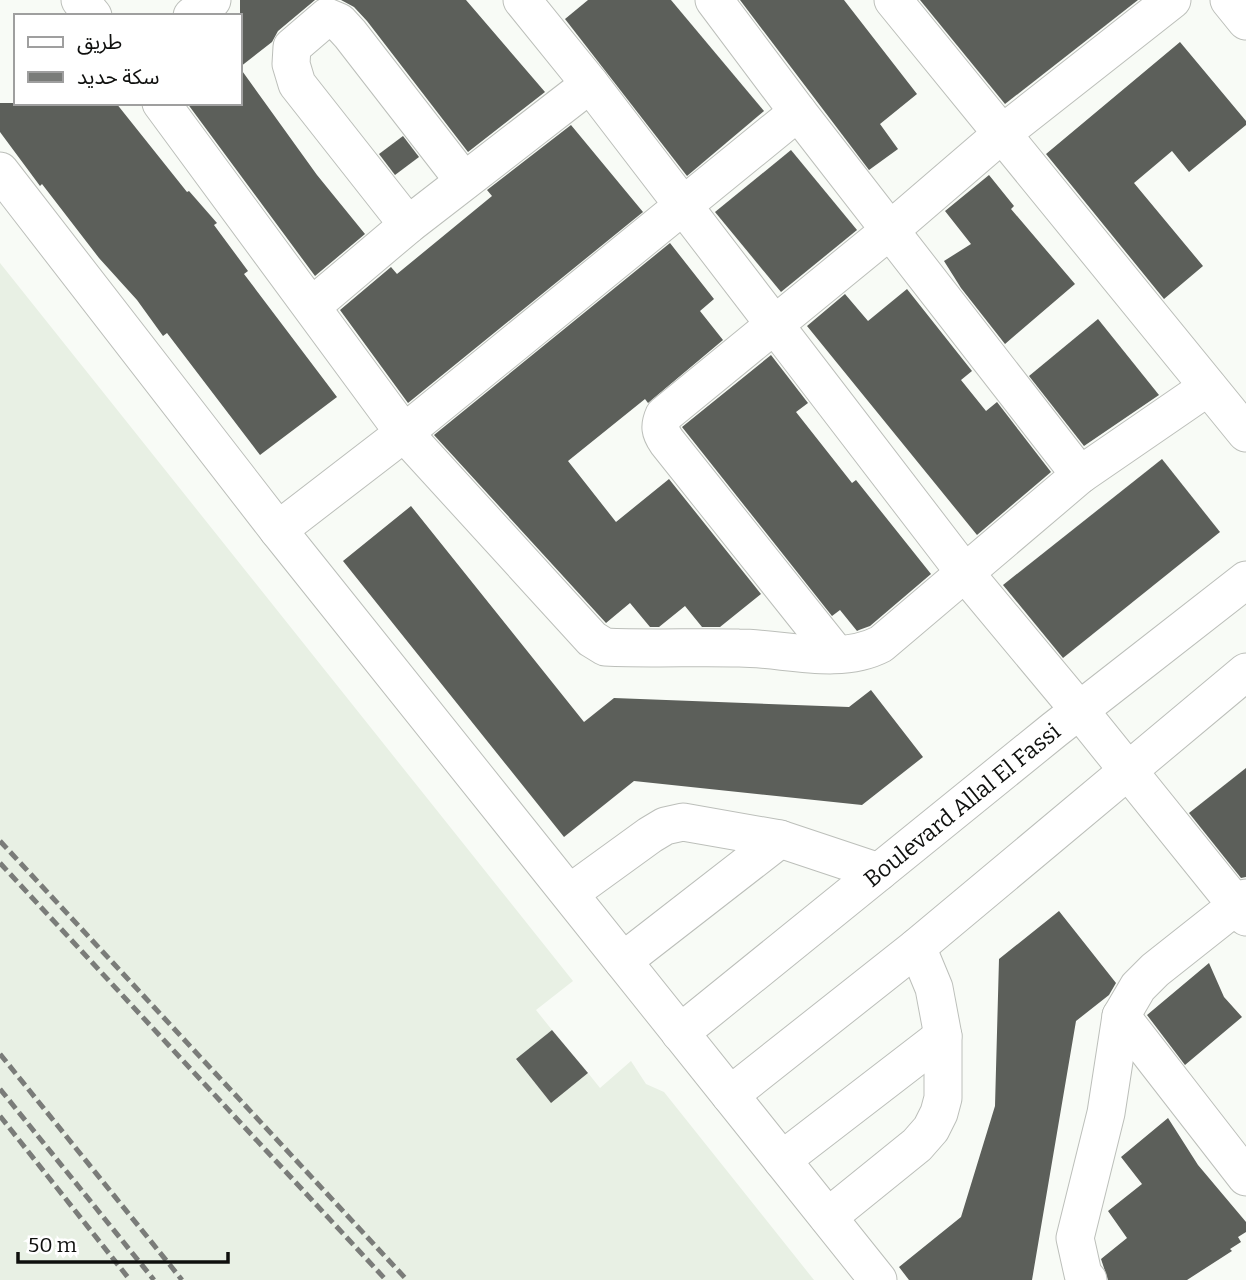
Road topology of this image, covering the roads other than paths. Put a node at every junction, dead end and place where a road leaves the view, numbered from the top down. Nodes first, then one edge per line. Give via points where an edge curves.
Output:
1 (80, 0) edge
2 (212, 0) edge
3 (714, 0) edge
4 (893, 0) edge
5 (1172, 0) edge
6 (1229, 0) edge
7 (532, 4) edge
8 (91, 14) edge
9 (194, 14) edge
10 (1246, 21) edge
11 (590, 83) junction
12 (162, 105) edge
13 (798, 112) junction
14 (1003, 133) junction
15 (0, 171) edge
16 (464, 181) junction
17 (685, 206) junction
18 (408, 225) junction
19 (889, 231) junction
20 (312, 306) junction
21 (776, 325) junction
22 (1208, 387) junction
23 (404, 433) junction
24 (1246, 433) edge
25 (1080, 475) junction
26 (278, 530) junction
27 (965, 573) junction
28 (1246, 580) edge
29 (836, 654) junction
30 (1246, 672) edge
31 (1080, 711) junction
32 (1126, 771) junction
33 (780, 839) junction
34 (878, 872) junction
35 (570, 893) junction
36 (1243, 907) edge
37 (917, 947) junction
38 (623, 961) junction
39 (1121, 1016) junction
40 (680, 1033) junction
41 (943, 1036) junction
42 (730, 1095) junction
43 (782, 1160) junction
44 (1246, 1177) edge
45 (828, 1217) junction
46 (878, 1280) edge
47 (1088, 1280) edge

1 - 8 street
2 - 9 street
3 - 13 street
4 - 14 street
5 - 14 street
6 - 10 street
7 - 11 street
11 - 16 street
11 - 17 street
12 - 20 street
13 - 17 street
13 - 19 street
14 - 19 street
14 - 22 street
15 - 26 street
16 - 18 street
16 - 18 street via 340,22 327,17 292,47 297,84
17 - 21 street
17 - 23 street
18 - 20 street
19 - 21 street
19 - 25 street
20 - 23 street
21 - 27 street
21 - 29 street via 664,415 661,433
22 - 24 street
22 - 25 street
23 - 26 street
23 - 29 street via 598,645
25 - 27 street
26 - 35 street
27 - 29 street via 881,644 865,652
27 - 31 street
28 - 31 street, Boulevard Allal El Fassi
30 - 32 street
31 - 32 street
31 - 34 street, Boulevard Allal El Fassi
32 - 36 street
32 - 37 street
33 - 34 street
33 - 35 street via 683,822 665,827
33 - 38 street
34 - 40 street, Boulevard Allal El Fassi
35 - 38 street
36 - 39 street via 1155,970 1138,987
37 - 41 street via 934,988
37 - 42 street
38 - 40 street
39 - 44 street
39 - 47 street via 1106,1114 1075,1238
40 - 42 street
41 - 43 street
41 - 45 street via 943,1098 931,1129 918,1145
42 - 43 street
43 - 45 street
45 - 46 street

